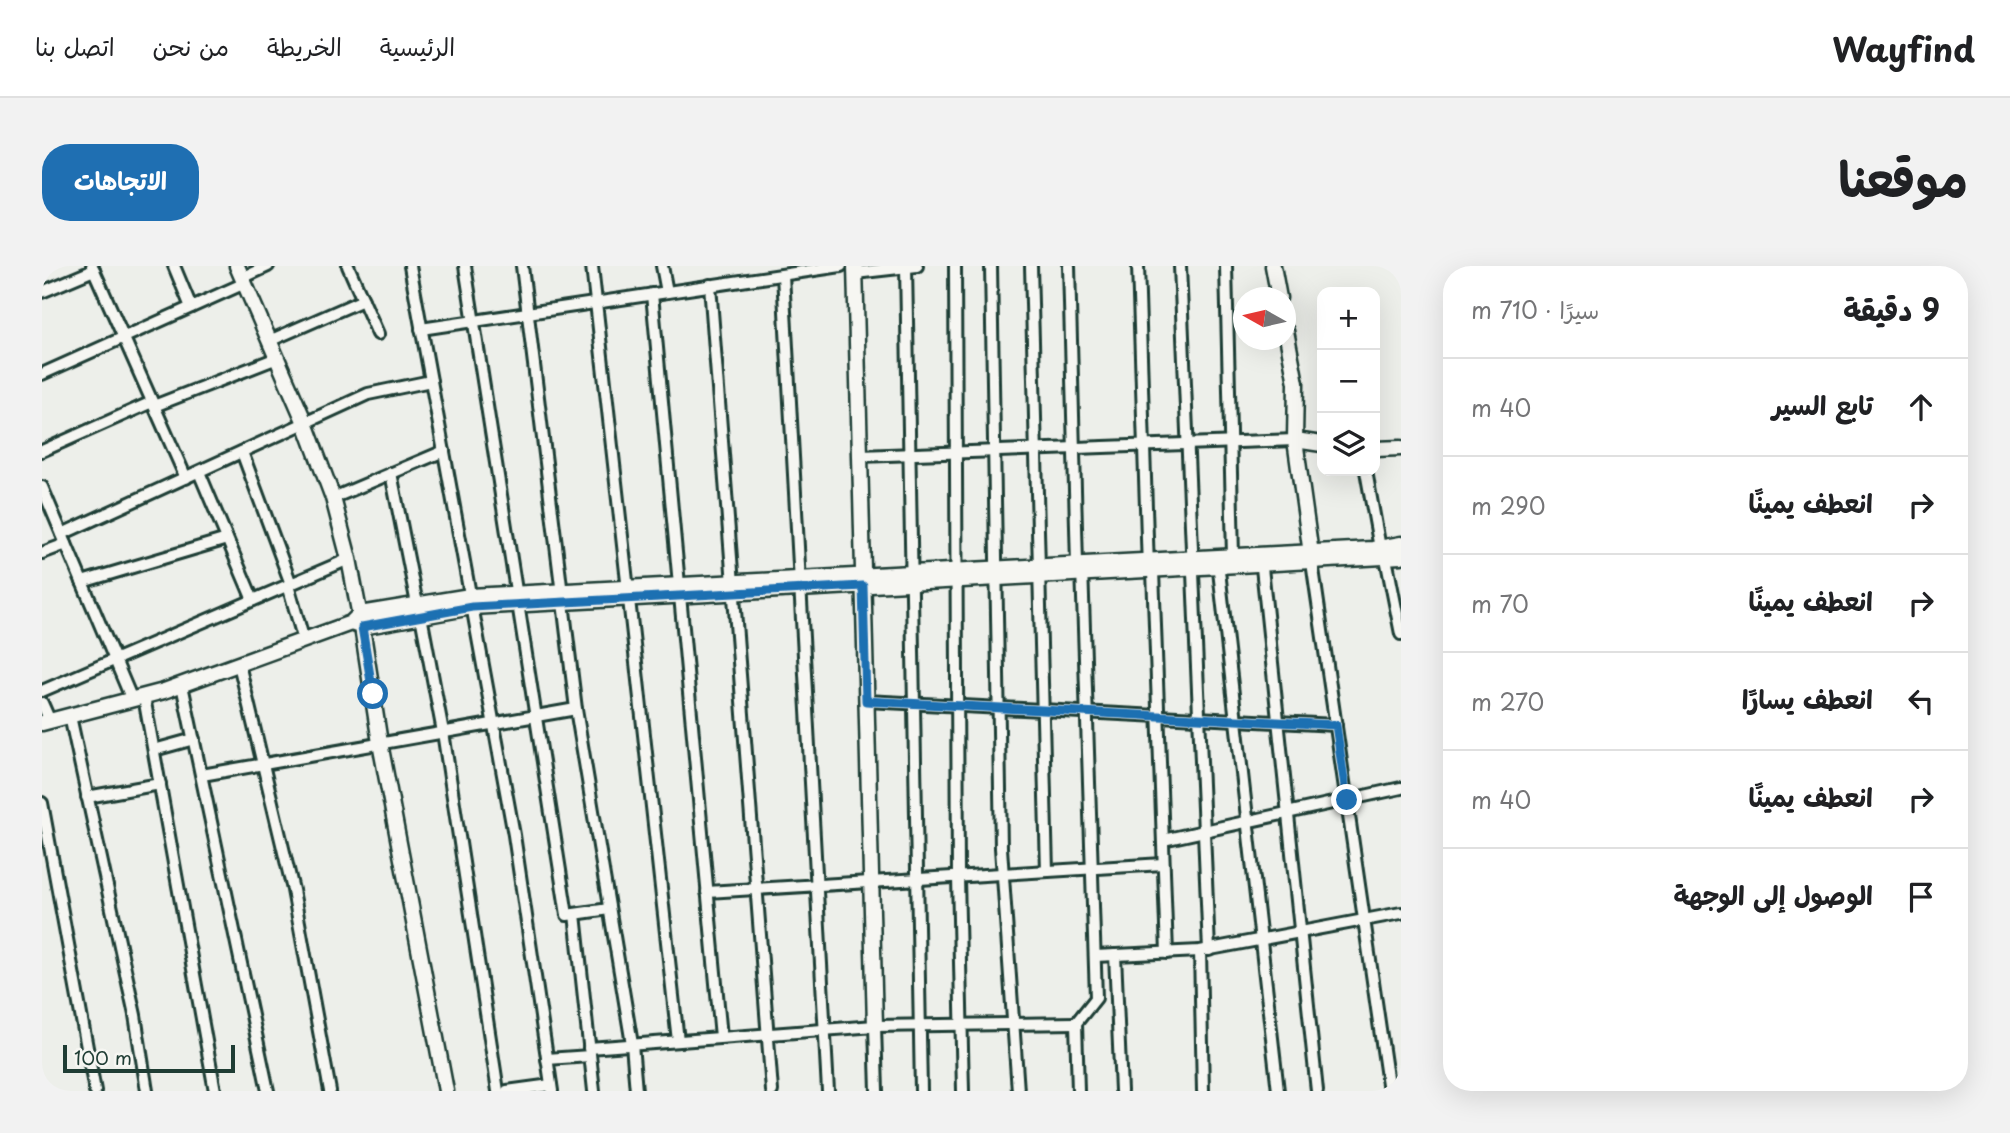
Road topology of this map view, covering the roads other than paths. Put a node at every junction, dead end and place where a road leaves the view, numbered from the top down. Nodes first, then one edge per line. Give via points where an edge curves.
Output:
1 (174, 266) edge
2 (268, 266) edge
3 (348, 266) edge
4 (410, 266) edge
5 (465, 266) edge
6 (522, 266) edge
7 (592, 266) edge
8 (662, 266) edge
9 (841, 266) edge
10 (910, 266) edge
11 (955, 266) edge
12 (991, 266) edge
13 (1031, 266) edge
14 (1069, 266) edge
15 (1138, 266) edge
16 (1180, 266) edge
17 (1226, 266) edge
18 (1273, 266) edge
19 (93, 268) edge
20 (810, 268) edge
21 (855, 269) edge
22 (241, 275) edge
23 (783, 275) junction
24 (710, 285) junction
25 (1277, 287) edge
26 (42, 292) edge
27 (667, 292) junction
28 (652, 294) junction
29 (363, 300) junction
30 (596, 302) junction
31 (191, 307) junction
32 (527, 313) junction
33 (474, 321) junction
34 (421, 328) junction
35 (378, 334) dead end
36 (123, 337) junction
37 (269, 341) junction
38 (1290, 350) edge
39 (277, 358) junction
40 (42, 373) edge
41 (431, 381) junction
42 (153, 404) junction
43 (305, 423) junction
44 (1295, 440) junction
45 (1231, 442) junction
46 (1317, 443) edge
47 (1187, 444) junction
48 (1144, 446) junction
49 (1074, 448) junction
50 (1401, 448) edge
51 (1380, 449) edge
52 (42, 450) edge
53 (1036, 450) junction
54 (444, 451) junction
55 (994, 451) junction
56 (242, 452) junction
57 (956, 452) junction
58 (910, 454) junction
59 (860, 456) junction
60 (199, 472) junction
61 (391, 473) junction
62 (1367, 476) edge
63 (186, 478) junction
64 (42, 487) edge
65 (333, 498) junction
66 (64, 539) junction
67 (227, 539) junction
68 (1401, 544) edge
69 (42, 553) edge
70 (1389, 554) edge
71 (1233, 556) junction
72 (1312, 557) junction
73 (349, 559) junction
74 (1261, 560) junction
75 (1218, 562) junction
76 (1192, 564) junction
77 (1150, 567) junction
78 (1081, 568) junction
79 (1039, 571) junction
80 (996, 574) junction
81 (956, 576) junction
82 (912, 578) junction
83 (863, 581) junction
84 (82, 582) junction
85 (800, 584) junction
86 (289, 585) junction
87 (733, 588) junction
88 (679, 590) junction
89 (628, 593) junction
90 (562, 597) junction
91 (518, 599) junction
92 (253, 600) junction
93 (471, 601) junction
94 (419, 610) junction
95 (358, 621) junction
96 (1401, 634) edge
97 (304, 641) junction
98 (115, 660) junction
99 (239, 664) junction
100 (182, 685) junction
101 (42, 691) edge
102 (138, 698) junction
103 (866, 701) junction
104 (42, 703) edge
105 (914, 704) junction
106 (957, 706) junction
107 (999, 708) junction
108 (576, 709) junction
109 (1043, 710) junction
110 (1087, 712) junction
111 (69, 716) junction
112 (536, 716) junction
113 (1158, 716) junction
114 (1199, 718) junction
115 (1236, 720) junction
116 (46, 722) edge
117 (1278, 722) junction
118 (493, 723) junction
119 (1336, 725) junction
120 (443, 732) junction
121 (194, 739) junction
122 (380, 743) junction
123 (154, 750) junction
124 (263, 765) junction
125 (202, 775) junction
126 (160, 784) junction
127 (1401, 788) edge
128 (87, 797) junction
129 (1347, 800) junction
130 (42, 803) edge
131 (1288, 813) junction
132 (1247, 821) junction
133 (1204, 831) junction
134 (1163, 840) junction
135 (46, 852) edge
136 (1163, 864) junction
137 (1092, 868) junction
138 (1047, 871) junction
139 (1003, 874) junction
140 (958, 877) junction
141 (918, 879) junction
142 (871, 882) junction
143 (817, 886) junction
144 (756, 889) junction
145 (708, 892) junction
146 (609, 909) junction
147 (1401, 913) edge
148 (575, 914) junction
149 (1364, 922) junction
150 (1301, 933) junction
151 (1261, 940) junction
152 (1205, 950) junction
153 (1167, 953) junction
154 (1115, 955) junction
155 (1095, 956) junction
156 (1076, 1023) junction
157 (962, 1024) junction
158 (1013, 1024) junction
159 (920, 1025) junction
160 (875, 1026) junction
161 (825, 1030) junction
162 (767, 1034) junction
163 (721, 1037) junction
164 (678, 1041) junction
165 (632, 1044) junction
166 (590, 1052) junction
167 (547, 1059) junction
168 (552, 1088) edge
169 (95, 1091) edge
170 (146, 1091) edge
171 (215, 1091) edge
172 (268, 1091) edge
173 (330, 1091) edge
174 (446, 1091) edge
175 (498, 1091) edge
176 (507, 1091) edge
177 (594, 1091) edge
178 (636, 1091) edge
179 (772, 1091) edge
180 (828, 1091) edge
181 (877, 1091) edge
182 (922, 1091) edge
183 (963, 1091) edge
184 (1018, 1091) edge
185 (1078, 1091) edge
186 (1121, 1091) edge
187 (1203, 1091) edge
188 (1278, 1091) edge
189 (1317, 1091) edge
190 (1389, 1091) edge

1 - 31 street
2 - 22 street
3 - 29 street
4 - 34 street
5 - 33 street
6 - 32 street
7 - 30 street
8 - 27 street
9 - 20 street
10 - 21 street
10 - 58 street
11 - 57 street
12 - 55 street
13 - 53 street
14 - 49 street
15 - 48 street
16 - 47 street
17 - 45 street
18 - 25 street
19 - 26 street
19 - 36 street
20 - 23 street
21 - 59 street
22 - 31 street
22 - 37 street
23 - 24 street
23 - 85 street
24 - 27 street
24 - 87 street
27 - 28 street
28 - 30 street
28 - 88 street
29 - 35 street
29 - 37 street
30 - 32 street
30 - 89 street
31 - 36 street
32 - 33 street
32 - 90 street
33 - 34 street
33 - 91 street
34 - 41 street
36 - 40 street
36 - 42 street
37 - 39 street
38 - 44 street via 1296,383
39 - 42 street
39 - 43 street
41 - 43 street via 368,394
41 - 54 street
42 - 52 street
42 - 63 street
43 - 56 street
43 - 65 street
44 - 45 street
44 - 46 street
44 - 72 street
45 - 47 street
45 - 71 street
47 - 48 street
47 - 76 street
48 - 49 street
48 - 77 street
49 - 53 street
49 - 78 street
50 - 51 street
53 - 55 street
53 - 79 street
54 - 61 street
54 - 93 street
55 - 57 street
55 - 80 street
56 - 60 street
56 - 86 street
57 - 58 street
57 - 81 street
58 - 59 street
58 - 82 street
59 - 83 street
60 - 63 street
60 - 67 street
61 - 65 street
61 - 94 street
62 - 70 street
63 - 66 street
64 - 66 street
65 - 73 street
66 - 69 street
66 - 84 street
67 - 84 street
67 - 92 street
68 - 70 street
70 - 72 street
70 - 96 street
71 - 74 street
71 - 75 street
72 - 74 street
72 - 119 street
73 - 86 street
73 - 95 street
74 - 75 street
74 - 117 street
75 - 76 street
75 - 115 street
76 - 77 street
76 - 114 street
77 - 78 street
77 - 113 street
78 - 79 street
78 - 110 street
79 - 80 street
79 - 109 street
80 - 81 street
80 - 107 street
81 - 82 street
81 - 106 street
82 - 83 street
82 - 105 street
83 - 85 street
83 - 103 street
84 - 98 street
85 - 87 street
85 - 143 street
86 - 92 street
86 - 97 street
87 - 88 street
87 - 144 street
88 - 89 street
88 - 145 street
89 - 90 street
89 - 164 street
90 - 91 street
90 - 108 street
91 - 93 street
91 - 112 street
92 - 98 street
93 - 94 street
93 - 118 street
94 - 95 street
94 - 120 street
95 - 97 street
95 - 122 street
97 - 99 street
98 - 101 street
98 - 102 street
99 - 100 street
99 - 124 street
100 - 102 street
100 - 121 street
102 - 111 street
102 - 123 street
103 - 105 street
103 - 142 street
104 - 116 street
105 - 106 street
105 - 141 street
106 - 107 street
106 - 140 street
107 - 109 street
107 - 139 street
108 - 112 street
108 - 146 street
109 - 110 street
109 - 138 street
110 - 113 street
110 - 137 street
111 - 116 street
111 - 128 street
112 - 118 street
112 - 148 street via 568,915
113 - 114 street
113 - 134 street
114 - 115 street
114 - 133 street
115 - 117 street
115 - 132 street
117 - 119 street
117 - 131 street
118 - 120 street
118 - 167 street
119 - 129 street
120 - 122 street
120 - 175 street
121 - 123 street
121 - 125 street
122 - 124 street
122 - 174 street
123 - 126 street
124 - 125 street
124 - 173 street via 293,890
125 - 172 street
126 - 128 street
126 - 171 street
127 - 129 street
128 - 170 street via 135,1015
129 - 131 street
129 - 149 street
130 - 135 street
131 - 132 street
131 - 150 street
132 - 133 street
132 - 151 street
133 - 134 street
133 - 152 street
134 - 136 street
135 - 169 street
136 - 137 street
136 - 153 street
137 - 138 street
137 - 155 street
138 - 139 street
139 - 140 street
139 - 158 street
140 - 141 street
140 - 157 street
141 - 142 street
141 - 159 street
142 - 143 street
142 - 160 street
143 - 144 street
143 - 161 street
144 - 145 street
144 - 162 street
145 - 163 street
146 - 148 street
146 - 165 street
147 - 149 street
148 - 166 street
149 - 150 street
149 - 190 street
150 - 151 street
150 - 189 street
151 - 152 street
151 - 188 street
152 - 153 street
152 - 187 street
153 - 154 street
154 - 155 street
154 - 186 street
155 - 156 street via 1096,998
156 - 158 street
156 - 185 street
157 - 158 street
157 - 159 street
157 - 183 street
158 - 184 street
159 - 160 street
159 - 182 street
160 - 161 street
160 - 181 street
161 - 162 street
161 - 180 street
162 - 163 street
162 - 179 street
163 - 164 street
164 - 165 street
165 - 166 street
165 - 178 street
166 - 167 street
166 - 177 street
167 - 168 street
168 - 176 street

